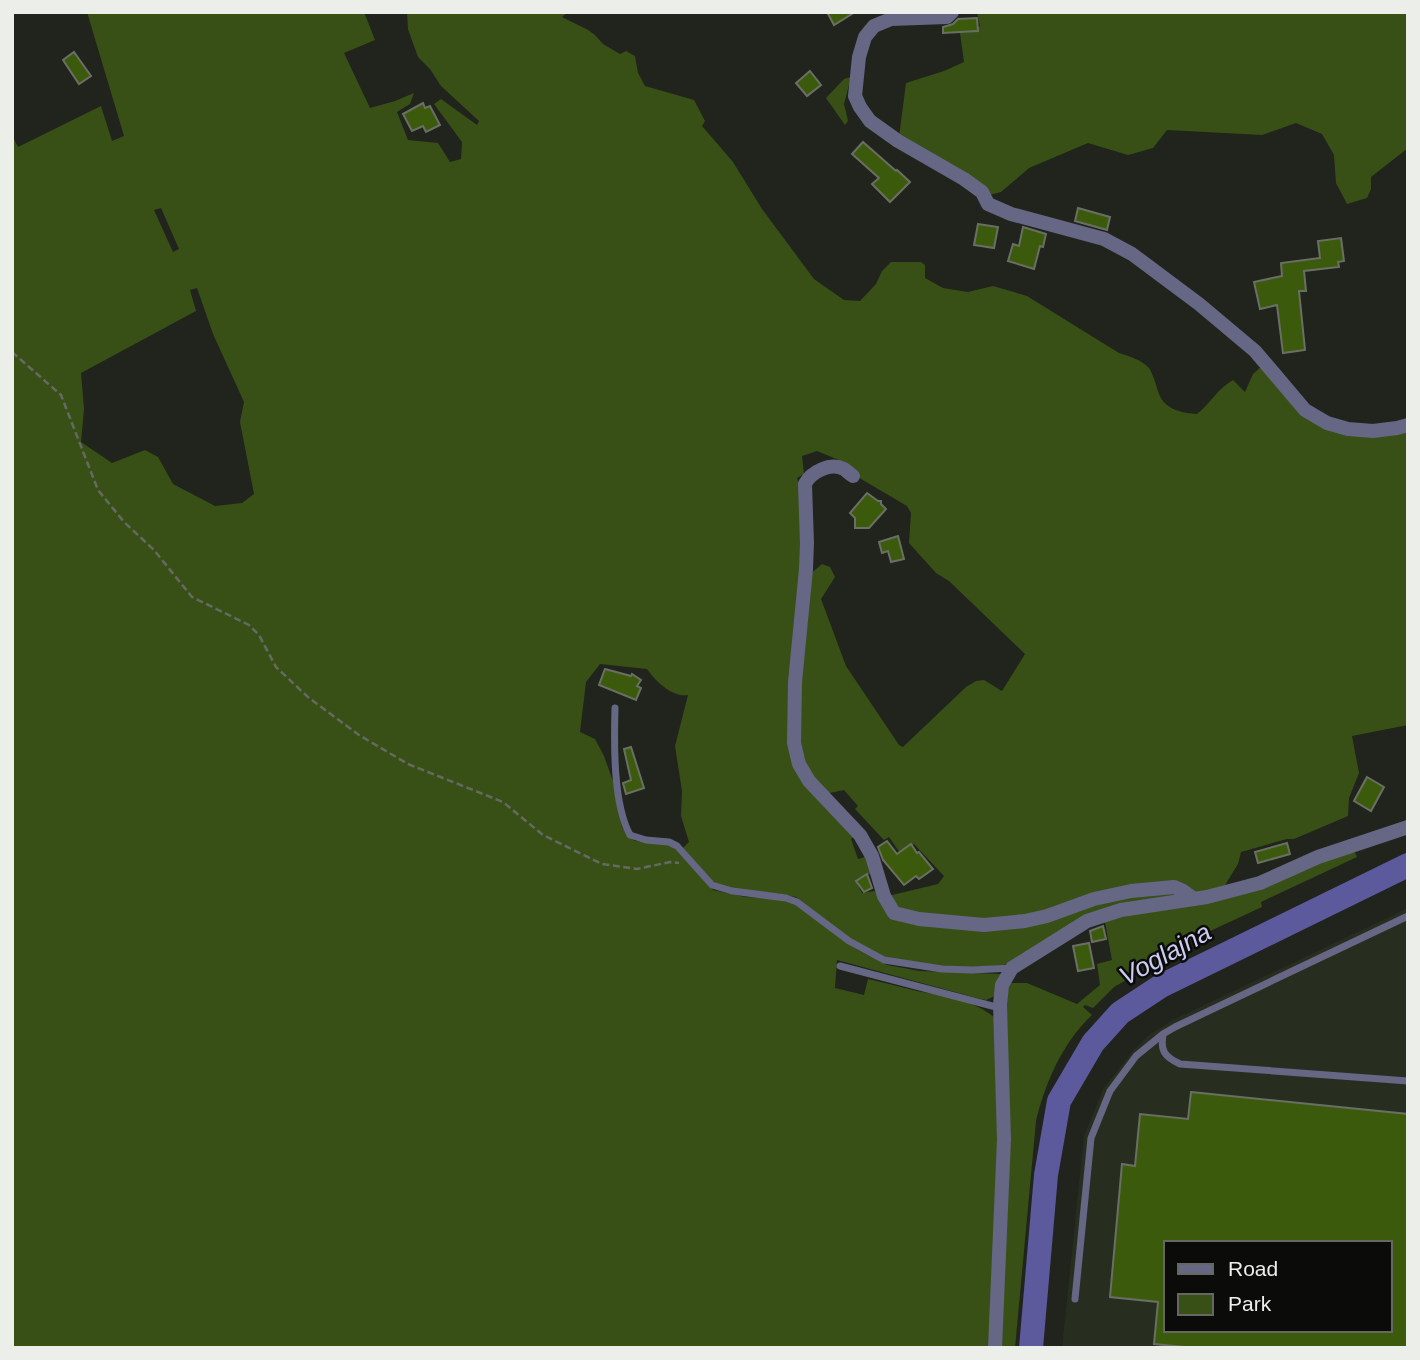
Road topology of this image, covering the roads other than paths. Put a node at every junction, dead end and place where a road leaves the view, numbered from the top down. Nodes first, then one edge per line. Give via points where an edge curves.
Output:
1 (952, 12) edge
2 (1408, 425) edge
3 (853, 476) dead end
4 (615, 708) dead end
5 (1408, 827) edge
6 (1194, 899) junction
7 (1408, 916) edge
8 (840, 966) dead end
9 (1012, 968) junction
10 (1000, 1008) junction
11 (1163, 1034) junction
12 (1408, 1081) edge
13 (1075, 1298) dead end
14 (995, 1348) edge

1 - 2 street via 947,17 891,19 874,26 865,37 855,96 870,121 964,179 982,192 988,204 1104,239 1132,254 1255,351 1306,410 1327,423 1373,432
3 - 6 street via 833,466 804,484 806,569 794,682 794,743 809,781 860,835 894,913 985,925 1025,922 1131,891 1174,887
4 - 9 lane via 616,780 630,835 677,846 712,885 797,902 849,941 884,960 942,969
5 - 6 street via 1318,857 1260,883
6 - 9 street via 1121,910 1087,921
7 - 11 lane
8 - 10 lane
9 - 10 street via 1002,985
10 - 14 street via 1004,1139
11 - 12 lane via 1164,1052 1180,1064
11 - 13 lane via 1136,1056 1110,1091 1091,1138

